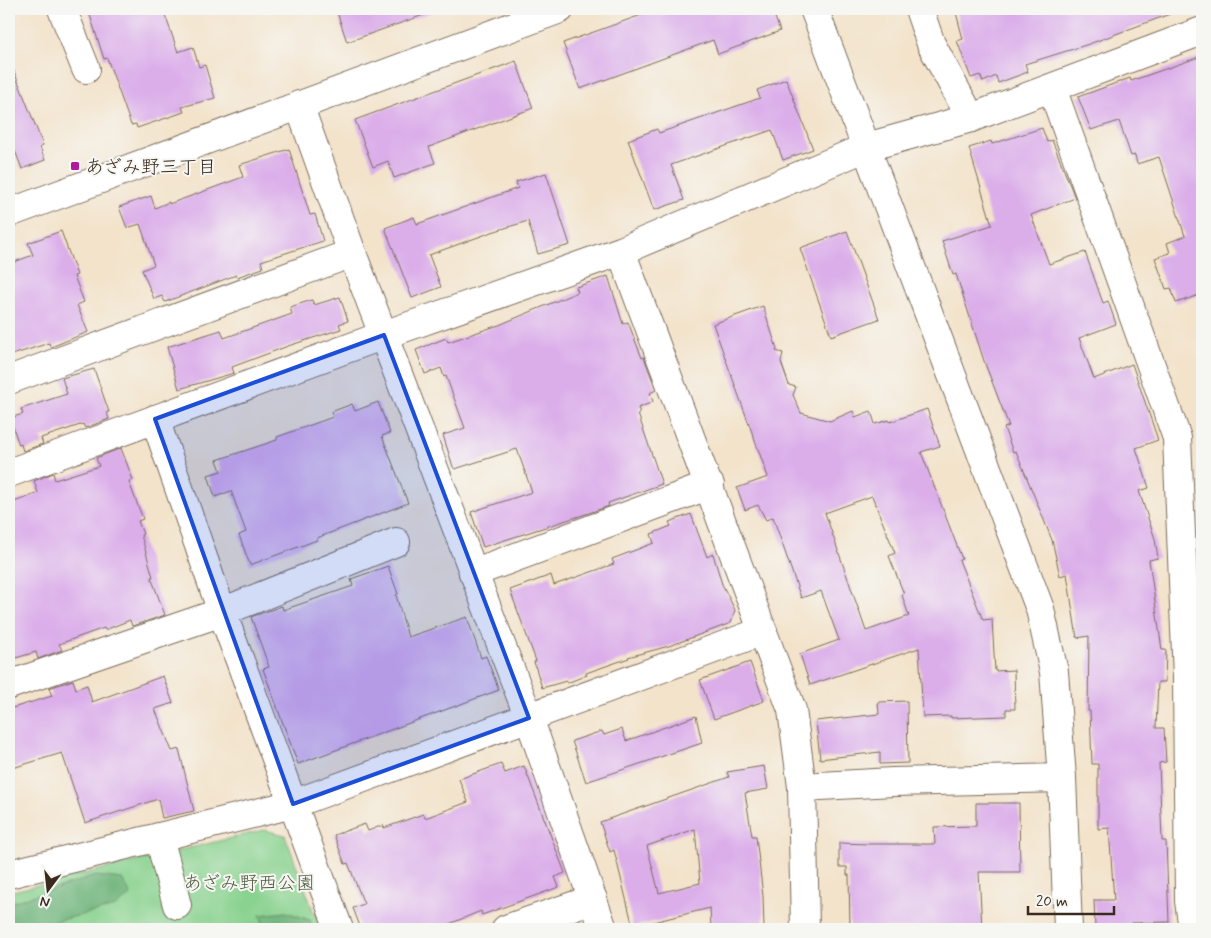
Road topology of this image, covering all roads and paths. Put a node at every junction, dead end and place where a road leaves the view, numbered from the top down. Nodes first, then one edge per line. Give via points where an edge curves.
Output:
1 (62, 9) edge
2 (560, 9) edge
3 (814, 9) edge
4 (919, 9) edge
5 (1202, 31) edge
6 (86, 69) dead end
7 (1052, 88) junction
8 (299, 105) junction
9 (971, 118) junction
10 (867, 147) junction
11 (9, 213) edge
12 (621, 251) junction
13 (352, 253) junction
14 (384, 335) junction
15 (9, 380) edge
16 (155, 419) junction
17 (9, 473) edge
18 (710, 486) junction
19 (396, 542) dead end
20 (473, 573) junction
21 (222, 612) junction
22 (762, 631) junction
23 (9, 685) edge
24 (529, 718) junction
25 (1062, 778) junction
26 (802, 787) junction
27 (293, 804) junction
28 (159, 837) junction
29 (9, 874) edge
30 (593, 899) junction
31 (177, 904) dead end
32 (339, 929) edge
33 (506, 929) edge
34 (603, 929) edge
35 (805, 929) edge
36 (1068, 929) edge
37 (1193, 929) edge

1 - 6 street
2 - 8 street
3 - 10 street
4 - 9 street via 931,44
5 - 7 street
7 - 9 street
7 - 37 street via 1177,438 1187,678 1189,901
8 - 11 street
8 - 13 street
9 - 10 street
10 - 12 street
10 - 25 street via 1040,609 1054,672
12 - 14 street
12 - 18 street
13 - 14 street
13 - 15 street
14 - 16 street
14 - 20 street
16 - 17 street
16 - 21 street
18 - 20 street
18 - 22 street
19 - 21 street
20 - 24 street
21 - 23 street
21 - 27 street
22 - 24 street
22 - 26 street via 792,710
24 - 27 street
24 - 30 street
25 - 26 street
25 - 36 street
26 - 35 street
27 - 28 street
27 - 32 street
28 - 29 street
28 - 31 street
30 - 33 street
30 - 34 street

